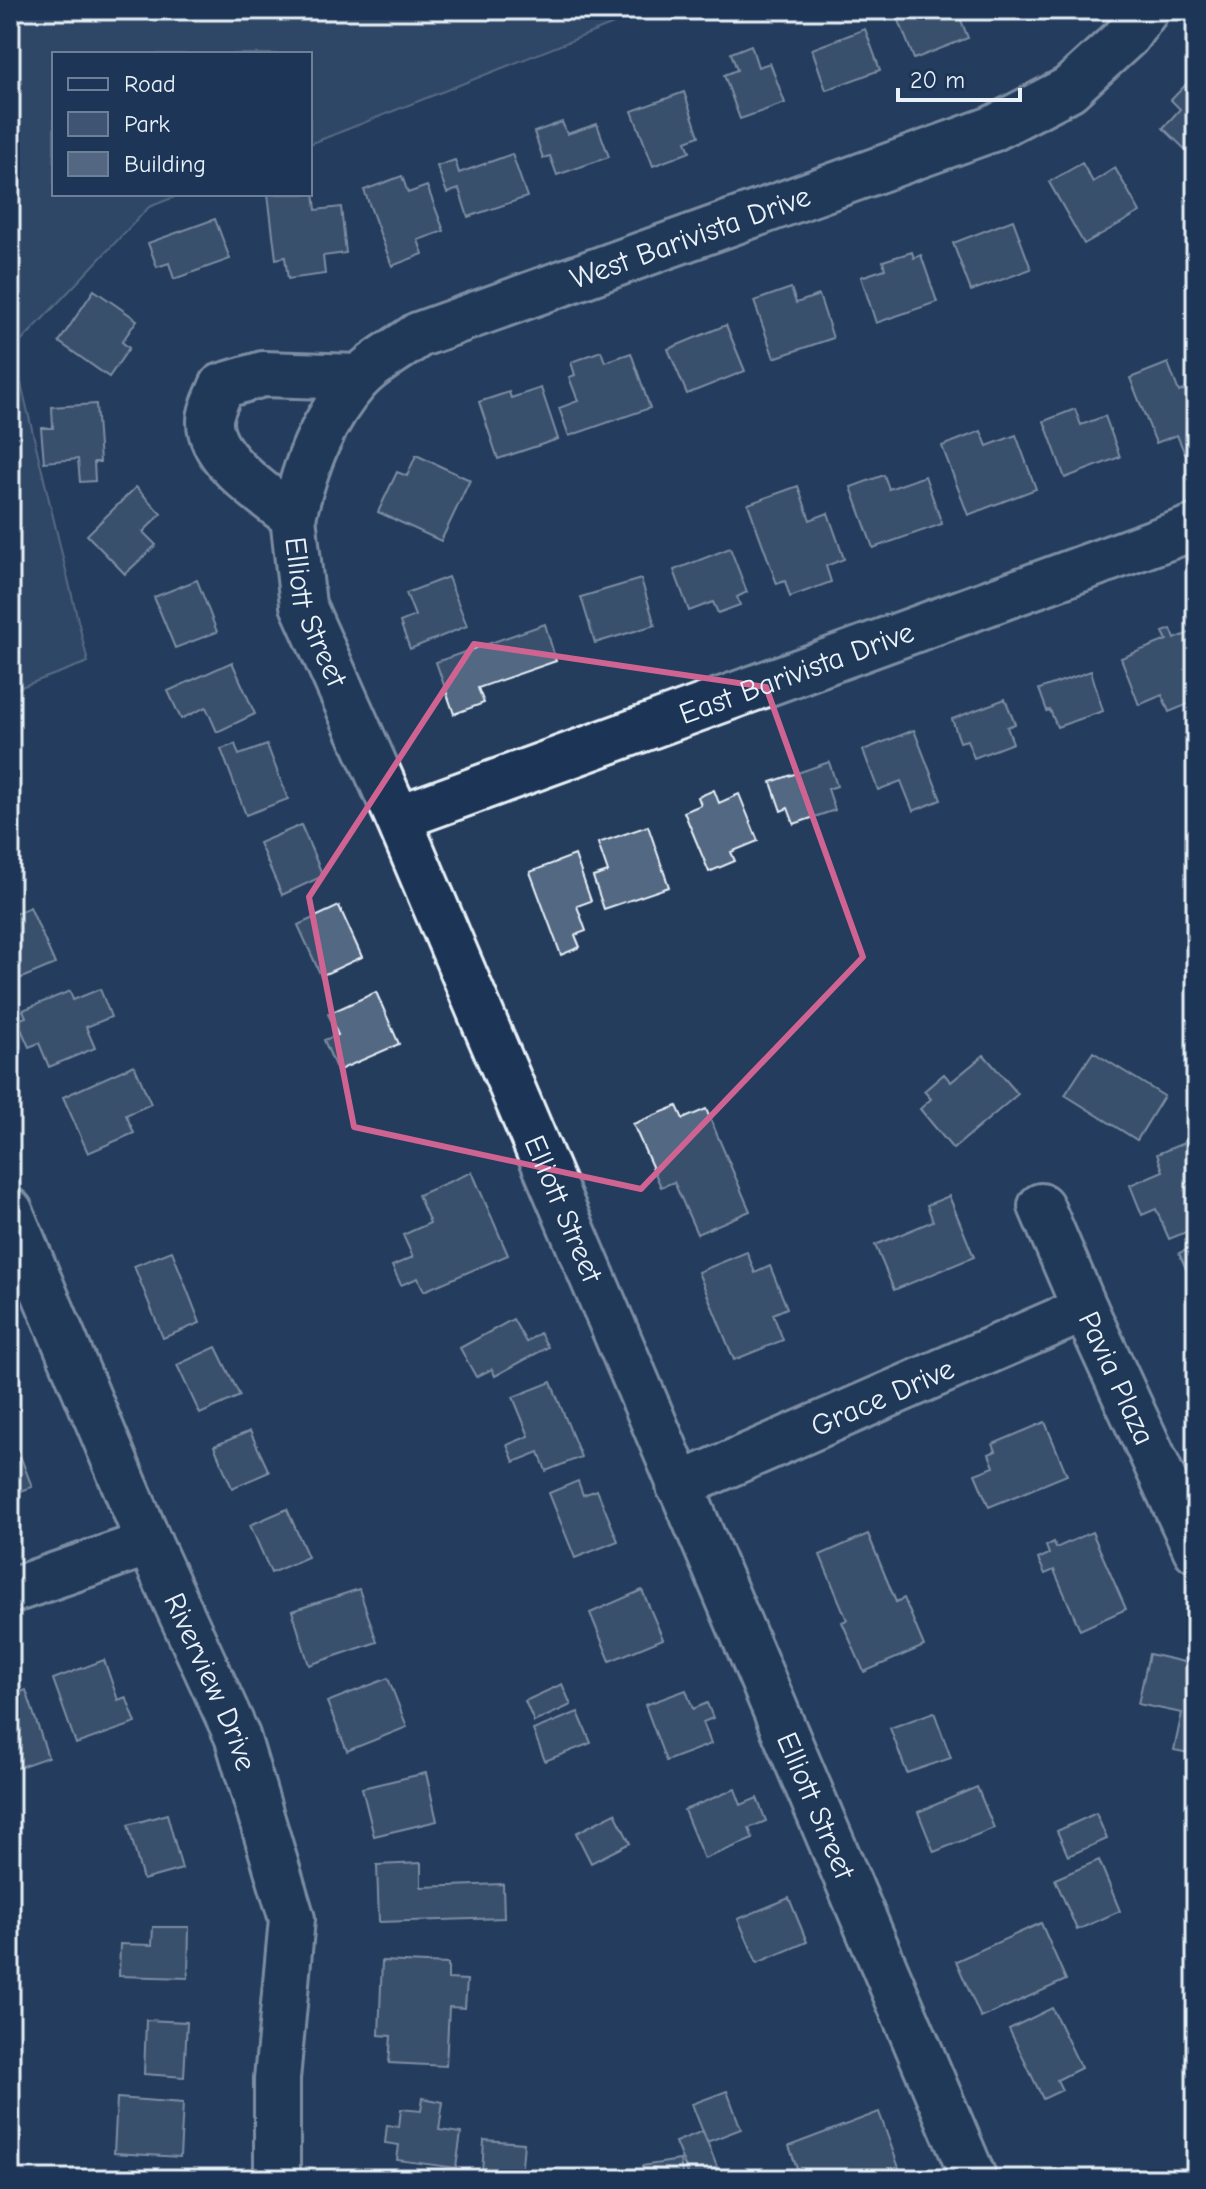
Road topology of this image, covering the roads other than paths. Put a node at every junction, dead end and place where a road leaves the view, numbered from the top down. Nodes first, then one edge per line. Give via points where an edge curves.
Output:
1 (1146, 10) edge
2 (360, 377) junction
3 (293, 517) junction
4 (1196, 527) edge
5 (398, 818) junction
6 (1041, 1206) dead end
7 (10, 1211) edge
8 (1085, 1309) junction
9 (679, 1486) junction
10 (149, 1543) junction
11 (1196, 1550) edge
12 (10, 1591) edge
13 (277, 2179) edge
14 (974, 2179) edge

1 - 2 street, West Barivista Drive via 1127,36 1069,89 992,129 418,335
2 - 3 street, West Barivista Drive via 323,427 305,467
2 - 3 street, Elliott Street via 263,374 222,386 210,421 218,447 233,469
3 - 5 street, Elliott Street via 303,605
4 - 5 street, East Barivista Drive
5 - 9 street, Elliott Street
6 - 8 street, Pavia Plaza
7 - 10 street, Riverview Drive
8 - 9 street, Grace Drive
8 - 11 street, Pavia Plaza
9 - 14 street, Elliott Street
10 - 12 street
10 - 13 street, Riverview Drive via 237,1736 292,1919 277,2079

